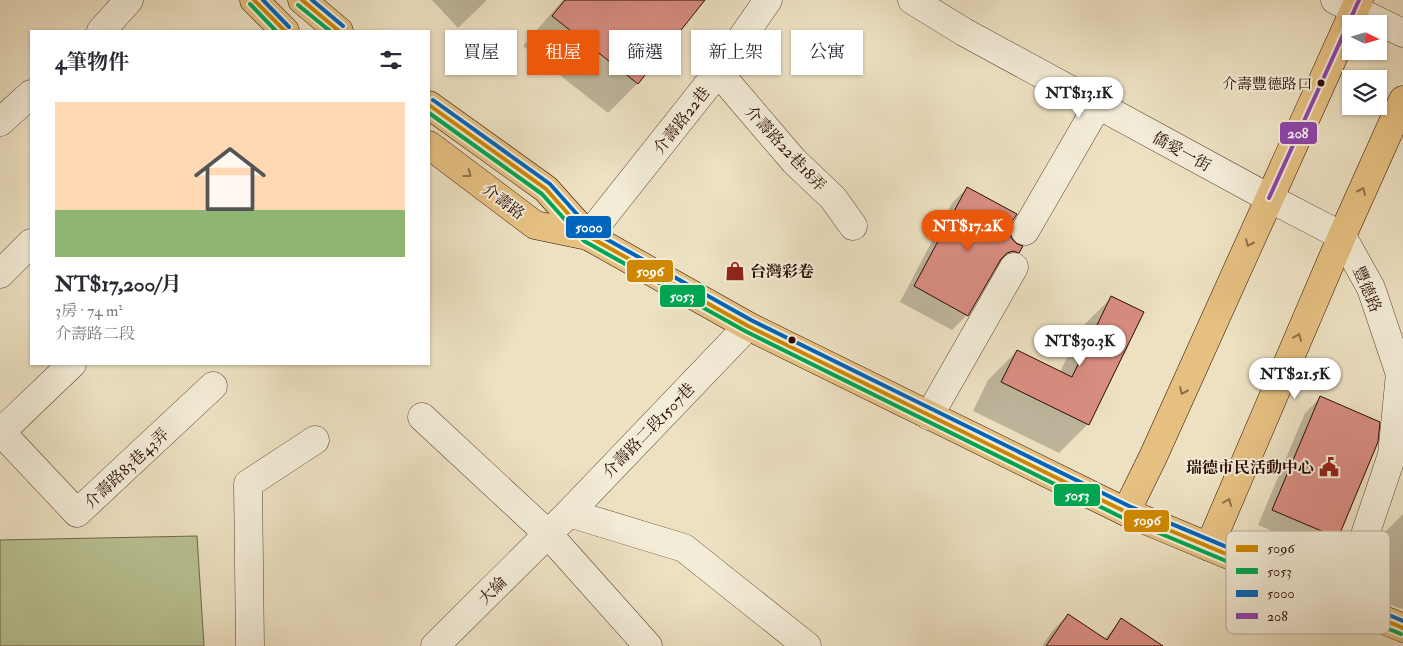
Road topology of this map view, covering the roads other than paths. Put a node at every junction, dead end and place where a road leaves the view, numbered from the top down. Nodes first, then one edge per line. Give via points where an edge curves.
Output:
1 (129, 0) edge
2 (254, 0) edge
3 (302, 0) edge
4 (768, 0) edge
5 (912, 0) edge
6 (1350, 3) edge
7 (102, 30) edge
8 (285, 30) edge
9 (338, 30) edge
10 (747, 30) edge
11 (1403, 34) edge
12 (716, 75) edge
13 (721, 75) edge
14 (30, 95) edge
15 (1403, 100) edge
16 (1098, 105) junction
17 (430, 107) edge
18 (0, 122) edge
19 (430, 146) edge
20 (1269, 198) junction
21 (853, 226) dead end
22 (1025, 231) dead end
23 (588, 236) junction
24 (1342, 236) junction
25 (30, 244) edge
26 (1014, 267) dead end
27 (0, 274) edge
28 (748, 326) junction
29 (1398, 354) edge
30 (71, 365) edge
31 (212, 386) dead end
32 (929, 416) junction
33 (422, 417) dead end
34 (1, 432) edge
35 (315, 440) dead end
36 (1126, 512) junction
37 (569, 513) junction
38 (1366, 531) edge
39 (548, 534) junction
40 (1209, 548) junction
41 (1226, 555) edge
42 (1390, 623) edge
43 (1403, 628) edge
44 (250, 646) edge
45 (435, 646) edge
46 (648, 646) edge
47 (807, 646) edge

1 - 7 street
2 - 8 main road
3 - 9 main road
4 - 10 street, 介壽路22巷
5 - 16 street, 僑愛一街
6 - 11 street
6 - 20 main road
12 - 23 street, 介壽路22巷
13 - 21 street, 介壽路22巷18弄 via 794,161 833,198
14 - 18 street
24 -> 15 main road, 豐德路
16 - 20 street, 僑愛一街
16 - 22 street
17 - 23 main road, 介壽路 via 546,190
19 -> 23 main road, 介壽路 via 535,225
20 - 24 street
20 -> 36 main road
23 - 28 main road, 介壽路
24 - 29 street, 豐德路 via 1371,288
40 -> 24 main road, 豐德路
25 - 27 street
26 - 32 street
28 - 32 main road, 介壽路
28 - 37 street, 介壽路二段1507巷
29 - 38 street, 豐德路 via 1400,374 1392,455
30 - 34 street
31 - 34 street, 介壽路83巷43弄 via 77,513
32 - 36 main road, 介壽路
33 - 39 street
35 - 44 street via 248,484
36 - 40 main road, 介壽路
37 - 39 street, 介壽路二段1507巷
37 - 47 street via 684,548
39 - 45 street, 大綸
39 - 46 street
40 - 41 main road, 介壽路
42 - 43 main road, 介壽路

